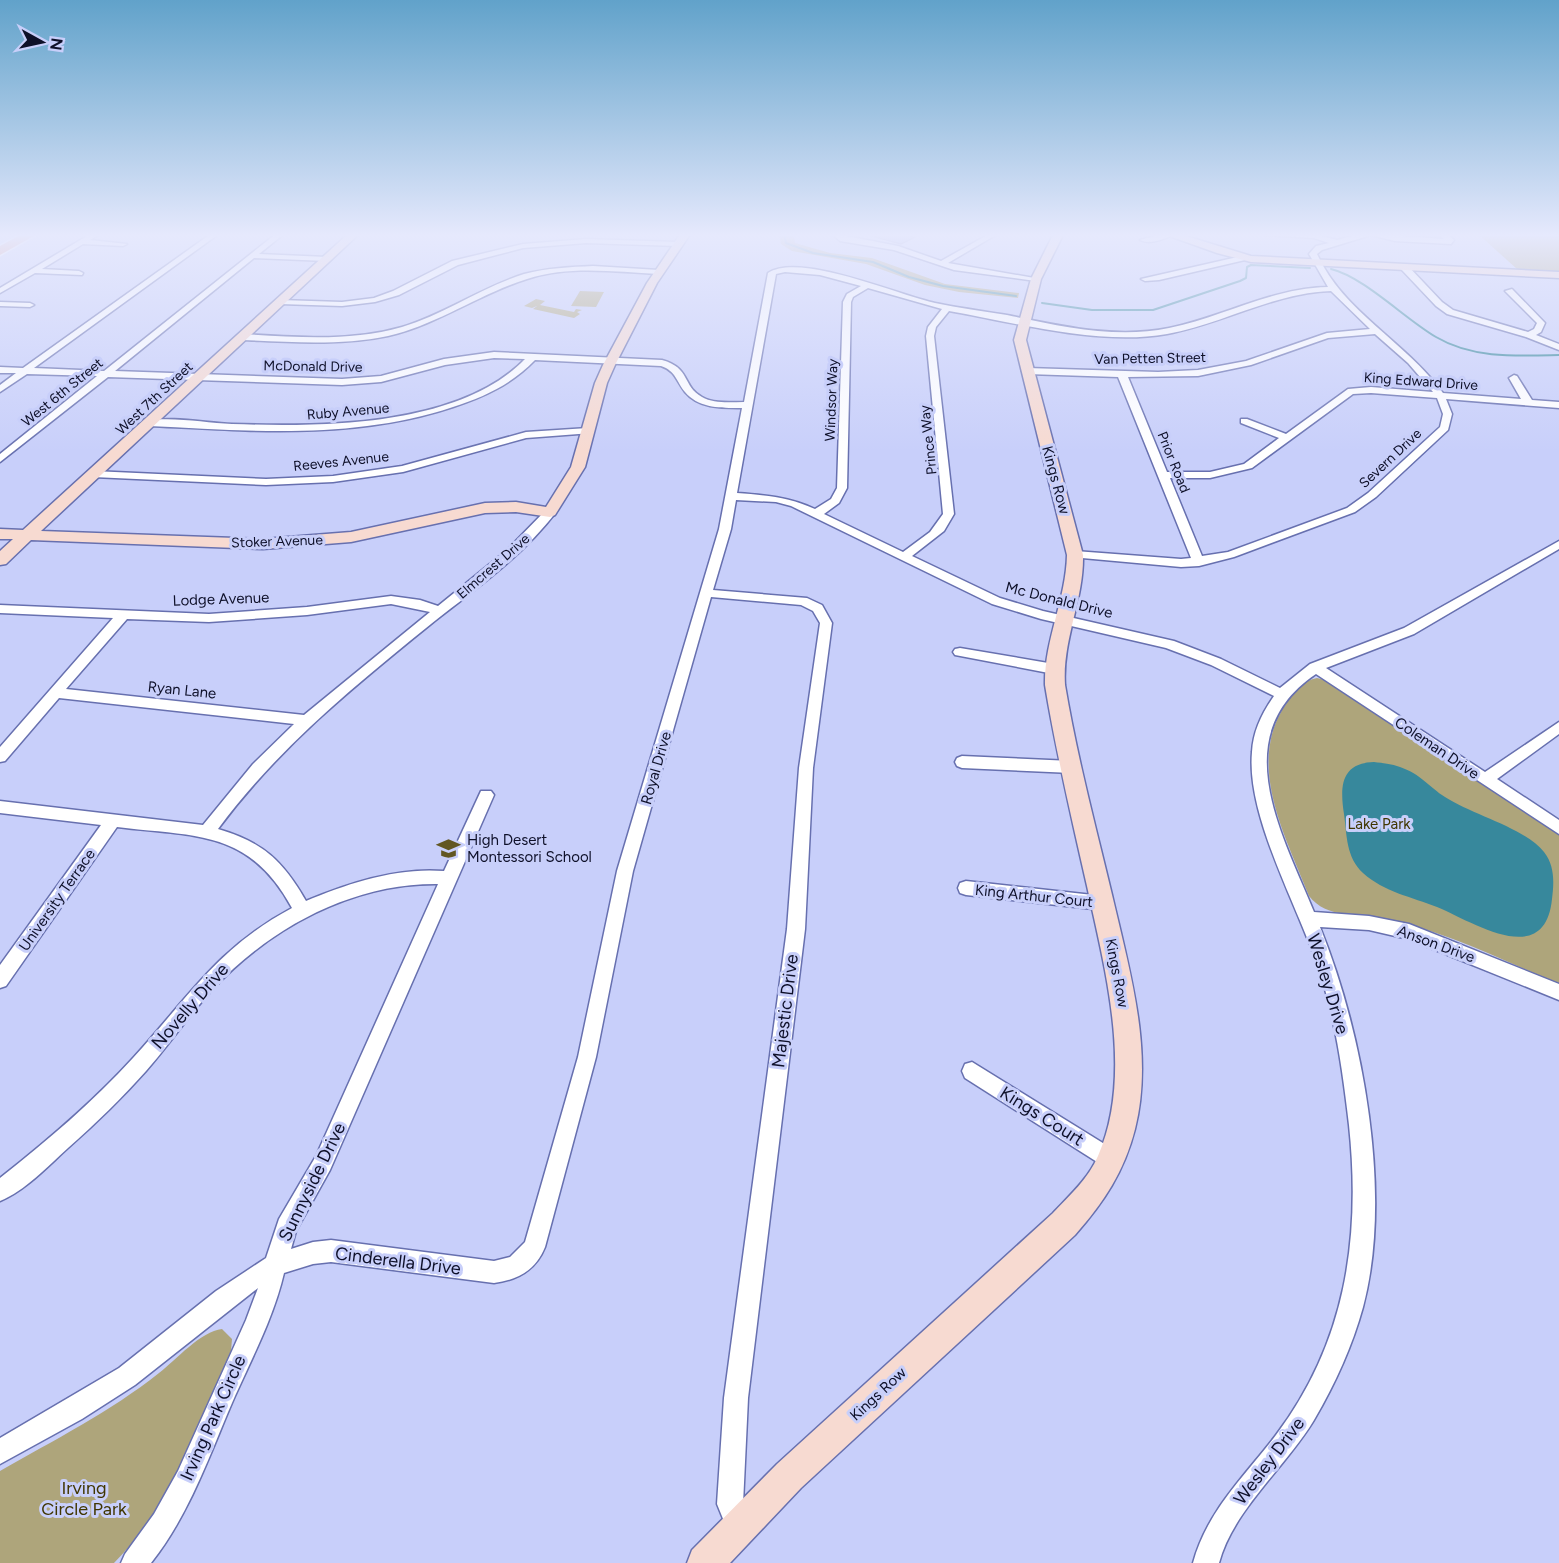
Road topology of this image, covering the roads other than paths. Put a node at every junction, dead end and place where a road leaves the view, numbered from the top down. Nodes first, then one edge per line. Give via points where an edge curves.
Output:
1 (115, 306) edge
2 (190, 306) edge
3 (276, 306) edge
4 (460, 306) edge
5 (640, 306) edge
6 (765, 306) edge
7 (847, 306) edge
8 (943, 306) edge
9 (1028, 306) edge
10 (1251, 306) edge
11 (1348, 306) edge
12 (1442, 306) edge
13 (1524, 306) edge
14 (948, 307) junction
15 (1023, 321) junction
16 (1376, 331) junction
17 (1529, 335) junction
18 (242, 337) junction
19 (1559, 347) edge
20 (532, 356) junction
21 (611, 360) junction
22 (0, 370) edge
23 (25, 371) junction
24 (1027, 371) junction
25 (106, 374) junction
26 (1122, 374) junction
27 (199, 377) junction
28 (1514, 378) dead end
29 (0, 389) edge
30 (1440, 396) junction
31 (1529, 403) junction
32 (747, 405) junction
33 (1559, 405) edge
34 (1244, 421) dead end
35 (149, 423) junction
36 (588, 431) junction
37 (1287, 438) junction
38 (0, 459) edge
39 (93, 474) junction
40 (1163, 475) junction
41 (732, 496) junction
42 (550, 512) junction
43 (816, 514) junction
44 (0, 534) edge
45 (27, 535) junction
46 (1559, 544) edge
47 (1075, 555) junction
48 (904, 556) junction
49 (0, 560) edge
50 (1199, 562) junction
51 (706, 593) junction
52 (0, 609) edge
53 (440, 611) junction
54 (123, 615) junction
55 (1062, 620) junction
56 (960, 652) dead end
57 (1315, 667) junction
58 (1054, 669) junction
59 (55, 693) junction
60 (1281, 694) junction
61 (305, 720) junction
62 (1559, 727) edge
63 (0, 757) edge
64 (962, 762) dead end
65 (1072, 767) junction
66 (1485, 780) junction
67 (486, 795) dead end
68 (0, 807) edge
69 (113, 821) junction
70 (1559, 828) edge
71 (207, 832) junction
72 (449, 878) junction
73 (966, 888) dead end
74 (1102, 903) junction
75 (303, 910) junction
76 (1308, 919) junction
77 (0, 980) edge
78 (1559, 992) edge
79 (972, 1071) dead end
80 (1112, 1160) junction
81 (0, 1191) edge
82 (522, 1264) joint
83 (275, 1265) junction
84 (0, 1452) edge
85 (739, 1527) junction
86 (134, 1563) edge
87 (705, 1563) edge
88 (1206, 1563) edge

1 - 23 street
2 - 25 street, West 6th Street
3 - 18 main road, West 7th Street
4 - 18 street via 426,322 366,337
5 - 21 main road, Elmcrest Drive
6 - 32 street, Royal Drive
7 - 43 street, Windsor Way via 842,488 835,501
8 - 14 street
9 - 15 main road, Kings Row
10 - 15 street via 1154,333 1096,333
11 - 16 street, Severn Drive
12 - 17 street via 1478,322
13 - 17 street via 1541,323 1539,330
14 - 15 street
14 - 48 street, Prince Way via 932,327 930,336 948,518 942,528
15 - 24 main road, Kings Row via 1020,340
16 - 26 street, Van Petten Street via 1328,336 1216,370
16 - 30 street, Severn Drive via 1425,375
17 - 19 street
18 - 27 main road, West 7th Street
20 - 21 street, McDonald Drive
20 - 27 street, McDonald Drive via 469,357 353,382
20 - 35 street, Ruby Avenue via 517,372 480,394 394,421 308,429
21 - 32 street, McDonald Drive via 667,364 681,372 697,398
21 - 36 main road, Elmcrest Drive
22 - 23 street, McDonald Drive
23 - 25 street, McDonald Drive
23 - 29 street
24 - 26 street, Van Petten Street
24 - 47 main road, Kings Row
25 - 27 street, McDonald Drive
25 - 38 street, West 6th Street
26 - 40 street, Prior Road
27 - 35 main road, West 7th Street
28 - 31 street
30 - 31 street, King Edward Drive
30 - 37 street, King Edward Drive via 1351,391
30 - 50 street, Severn Drive via 1449,416 1445,428 1365,501 1336,517 1230,555
31 - 33 street, King Edward Drive
32 - 41 street, Royal Drive
34 - 37 street
35 - 39 main road, West 7th Street
36 - 39 street, Reeves Avenue via 526,435 403,469 333,479 266,482
36 - 42 main road, Elmcrest Drive via 578,467
37 - 40 street, King Edward Drive via 1257,461 1237,470 1210,475
39 - 45 main road, West 7th Street
40 - 50 street, Prior Road
41 - 43 street, Mc Donald Drive via 777,499
41 - 51 street, Royal Drive
42 - 45 main road, Stoker Avenue via 485,508 378,532 293,543
42 - 53 street, Elmcrest Drive via 512,553
43 - 48 street, Mc Donald Drive
44 - 45 main road, Stoker Avenue
45 - 49 main road, West 7th Street
46 - 57 street, Wesley Drive via 1408,632
47 - 50 street, Severn Drive
47 - 55 main road, Kings Row
48 - 55 street, Mc Donald Drive via 996,601
51 - 82 street, Royal Drive via 626,872 587,1057 539,1235
51 - 85 street, Majestic Drive via 803,601 818,608 826,622 806,768 794,940 736,1398 729,1486 730,1504
52 - 54 street, Lodge Avenue
53 - 54 street, Lodge Avenue via 392,600 235,617
53 - 61 street, Elmcrest Drive
54 - 59 street
55 - 58 main road, Kings Row
55 - 60 street, Mc Donald Drive via 1186,650
56 - 58 street
57 - 60 street, Wesley Drive
57 - 66 street, Coleman Drive
58 - 65 main road, Kings Row
59 - 61 street, Ryan Lane
59 - 63 street
60 - 76 street, Wesley Drive via 1260,738 1258,780 1269,821
61 - 71 street, Elmcrest Drive via 250,776
62 - 66 street
64 - 65 street
65 - 74 main road, Kings Row
66 - 70 street, Coleman Drive
67 - 72 street, Sunnyside Drive
68 - 69 street
69 - 71 street
69 - 77 street, University Terrace
71 - 75 street via 258,851 278,871
72 - 75 street, Novelly Drive via 417,877 362,888
72 - 83 street, Sunnyside Drive via 328,1152 287,1227
73 - 74 street, King Arthur Court
74 - 80 main road, Kings Row via 1122,993 1128,1052 1122,1119
75 - 81 street, Novelly Drive via 226,964 140,1064 90,1115
76 - 78 street, Anson Drive via 1369,923 1409,932
76 - 88 street, Wesley Drive via 1335,995 1349,1060 1364,1166 1363,1241 1346,1324 1311,1404 1221,1525
79 - 80 street, Kings Court
80 - 85 main road, Kings Row via 1097,1186 1064,1224 789,1476
82 - 83 street, Cinderella Drive via 507,1271 478,1272 331,1251
83 - 84 street via 244,1284 146,1363 99,1395
83 - 86 street, Irving Park Circle via 264,1303 187,1478 171,1510
85 - 87 main road, Kings Row

